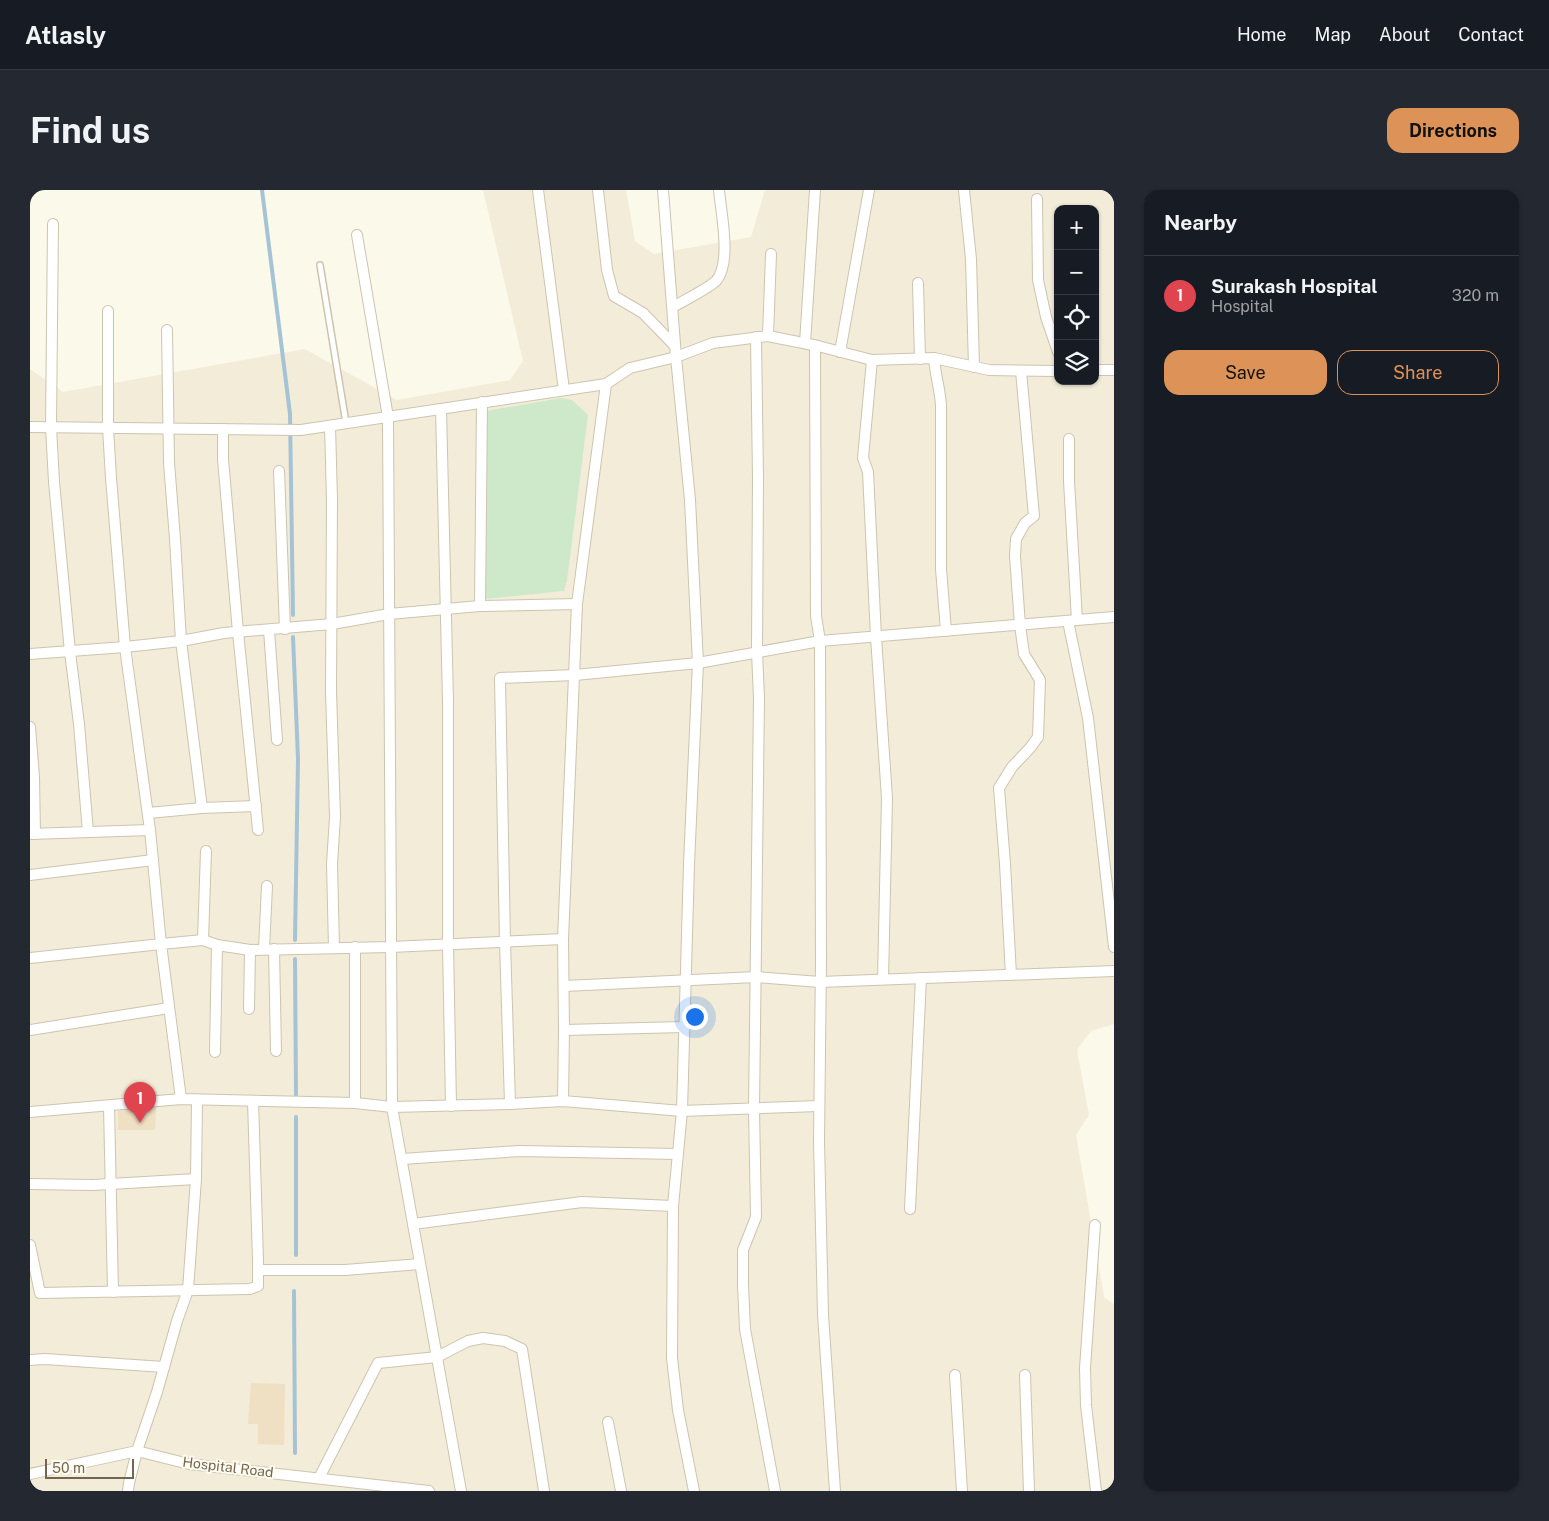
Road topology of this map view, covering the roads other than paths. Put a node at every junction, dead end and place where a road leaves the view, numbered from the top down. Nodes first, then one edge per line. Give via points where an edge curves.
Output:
1 (538, 190) edge
2 (598, 190) edge
3 (663, 190) edge
4 (719, 190) edge
5 (816, 190) edge
6 (869, 190) edge
7 (964, 190) edge
8 (1037, 199) dead end
9 (53, 224) dead end
10 (357, 236) dead end
11 (771, 254) dead end
12 (320, 265) dead end
13 (918, 283) dead end
14 (673, 307) junction
15 (108, 311) dead end
16 (167, 330) dead end
17 (768, 336) junction
18 (756, 337) junction
19 (1054, 340) edge
20 (805, 343) junction
21 (675, 346) junction
22 (818, 346) junction
23 (840, 352) junction
24 (676, 357) junction
25 (934, 358) junction
26 (920, 359) junction
27 (872, 360) junction
28 (974, 367) junction
29 (1099, 370) edge
30 (1114, 370) edge
31 (1021, 371) junction
32 (1054, 371) edge
33 (606, 384) junction
34 (564, 390) junction
35 (482, 402) junction
36 (441, 409) junction
37 (388, 417) junction
38 (346, 423) junction
39 (330, 426) junction
40 (30, 427) edge
41 (51, 427) junction
42 (108, 428) junction
43 (168, 428) junction
44 (223, 429) junction
45 (1069, 439) dead end
46 (279, 470) dead end
47 (577, 604) junction
48 (480, 606) junction
49 (445, 610) junction
50 (389, 614) junction
51 (1114, 617) edge
52 (1072, 621) junction
53 (332, 624) junction
54 (1020, 625) junction
55 (285, 629) junction
56 (269, 630) junction
57 (946, 631) junction
58 (238, 632) junction
59 (876, 637) junction
60 (181, 640) junction
61 (820, 641) junction
62 (125, 647) junction
63 (70, 652) junction
64 (757, 652) junction
65 (30, 654) edge
66 (698, 663) junction
67 (575, 675) junction
68 (30, 727) edge
69 (277, 740) dead end
70 (256, 806) junction
71 (202, 808) junction
72 (148, 813) junction
73 (150, 830) junction
74 (258, 830) dead end
75 (88, 832) junction
76 (33, 834) edge
77 (206, 851) dead end
78 (153, 860) junction
79 (30, 875) edge
80 (267, 886) dead end
81 (203, 940) junction
82 (563, 940) junction
83 (505, 942) junction
84 (160, 944) junction
85 (448, 944) junction
86 (217, 945) junction
87 (391, 947) junction
88 (1114, 947) edge
89 (334, 948) junction
90 (355, 948) junction
91 (269, 949) junction
92 (250, 950) junction
93 (30, 958) edge
94 (1114, 971) edge
95 (1011, 975) junction
96 (756, 977) junction
97 (921, 978) junction
98 (883, 979) junction
99 (685, 982) junction
100 (820, 982) junction
101 (564, 986) junction
102 (169, 1008) junction
103 (249, 1010) dead end
104 (684, 1027) junction
105 (30, 1030) edge
106 (564, 1030) junction
107 (276, 1050) dead end
108 (215, 1052) dead end
109 (181, 1099) junction
110 (196, 1100) junction
111 (253, 1101) junction
112 (563, 1101) junction
113 (355, 1103) junction
114 (510, 1104) junction
115 (109, 1106) junction
116 (451, 1106) junction
117 (819, 1106) junction
118 (392, 1107) junction
119 (754, 1109) junction
120 (682, 1111) junction
121 (30, 1112) edge
122 (678, 1154) junction
123 (402, 1159) junction
124 (196, 1179) junction
125 (30, 1184) edge
126 (111, 1184) junction
127 (672, 1206) junction
128 (910, 1208) dead end
129 (413, 1224) junction
130 (1095, 1226) dead end
131 (30, 1244) edge
132 (420, 1264) junction
133 (258, 1270) junction
134 (188, 1290) junction
135 (114, 1292) junction
136 (437, 1358) junction
137 (30, 1360) edge
138 (164, 1367) junction
139 (955, 1375) dead end
140 (1026, 1375) dead end
141 (608, 1422) dead end
142 (137, 1451) junction
143 (30, 1474) edge
144 (320, 1478) junction
145 (128, 1491) edge
146 (429, 1491) edge
147 (461, 1491) edge
148 (544, 1491) edge
149 (621, 1491) edge
150 (694, 1491) edge
151 (775, 1491) edge
152 (835, 1491) edge
153 (962, 1491) edge
154 (1029, 1491) edge
155 (1096, 1491) edge

1 - 34 street
2 - 21 street via 607,270 614,296 643,313
3 - 14 street
4 - 14 street via 725,258 722,271 715,282
5 - 20 street
6 - 23 street
7 - 28 street via 971,259
8 - 19 street via 1038,280
9 - 41 street
10 - 37 street
11 - 17 street
12 - 38 lane
13 - 26 street
14 - 21 street
15 - 42 street
16 - 43 street
17 - 18 street
17 - 20 street
18 - 24 street via 713,343
18 - 64 street
20 - 22 street
21 - 24 street
22 - 23 street
22 - 61 street via 815,350 816,606
23 - 27 street
24 - 33 street via 630,368
24 - 66 street via 690,500
25 - 26 street
25 - 28 street
25 - 57 street via 941,405 941,569
26 - 27 street
27 - 59 street via 863,458 868,472
28 - 31 street
29 - 30 street
31 - 32 street
31 - 54 street via 1034,516 1025,523 1016,539
33 - 34 street
33 - 47 street
34 - 35 street
35 - 36 street
35 - 48 street
36 - 37 street
36 - 49 street
37 - 38 street
37 - 50 street
38 - 39 street
39 - 44 street via 301,430
39 - 53 street
40 - 41 street
41 - 42 street
41 - 63 street
42 - 43 street
42 - 62 street
43 - 44 street
43 - 60 street
44 - 58 street
45 - 52 street
46 - 55 street
47 - 48 street
47 - 67 street
48 - 49 street
49 - 50 street
49 - 85 street
50 - 53 street
50 - 87 street
51 - 52 street
52 - 54 street
52 - 88 street via 1088,718
53 - 55 street
53 - 89 street
54 - 57 street
54 - 95 street via 1024,654 1040,680 1038,737 999,788
55 - 56 street
56 - 58 street
56 - 69 street
57 - 59 street
58 - 60 street
58 - 70 street
59 - 61 street
59 - 98 street via 887,798
60 - 62 street
60 - 71 street
61 - 64 street
61 - 100 street
62 - 63 street
62 - 72 street
63 - 65 street
63 - 75 street
64 - 66 street
64 - 96 street
66 - 67 street
66 - 99 street
67 - 82 street
67 - 83 street via 500,678
68 - 76 street via 34,777
70 - 71 street
70 - 74 street
71 - 72 street
72 - 73 street
73 - 75 street
73 - 78 street
75 - 76 street
77 - 81 street
78 - 79 street
78 - 84 street
80 - 91 street
81 - 84 street
81 - 86 street
82 - 83 street
82 - 101 street
83 - 85 street
83 - 114 street
84 - 93 street
84 - 102 street
85 - 87 street
85 - 116 street
86 - 92 street
86 - 108 street
87 - 90 street
87 - 118 street
89 - 90 street
89 - 91 street
90 - 113 street
91 - 92 street
91 - 107 street
92 - 103 street
94 - 95 street
95 - 97 street
96 - 99 street
96 - 100 street
96 - 119 street
97 - 98 street
97 - 128 street
98 - 100 street
99 - 101 street
99 - 104 street
100 - 117 street
101 - 106 street
102 - 105 street
102 - 109 street
104 - 106 street
104 - 120 street
106 - 112 street
109 - 110 street
109 - 115 street
110 - 111 street
110 - 124 street
111 - 113 street
111 - 133 street
112 - 114 street
112 - 120 street
113 - 118 street
114 - 116 street
115 - 121 street
115 - 126 street
116 - 118 street
117 - 119 street
117 - 152 street via 823,1315
118 - 123 street
119 - 120 street
119 - 151 street via 756,1217 743,1250 744,1311
120 - 122 street
122 - 123 street via 519,1151
122 - 127 street
123 - 129 street
124 - 126 street
124 - 134 street
125 - 126 street
126 - 135 street
127 - 129 street via 582,1202
127 - 150 street via 672,1358 678,1410
129 - 132 street
130 - 155 street via 1085,1368
131 - 135 street via 40,1293
132 - 133 street via 345,1270
132 - 136 street
133 - 134 street via 258,1286 250,1289
134 - 135 street
134 - 138 street
136 - 144 street via 378,1363
136 - 147 street
136 - 148 street via 468,1341 483,1338 506,1341 522,1349
137 - 138 street
138 - 142 street
139 - 153 street
140 - 154 street
141 - 149 street
142 - 143 street, Hospital Road
142 - 144 street, Hospital Road via 189,1464
142 - 145 street
144 - 146 street, Hospital Road

